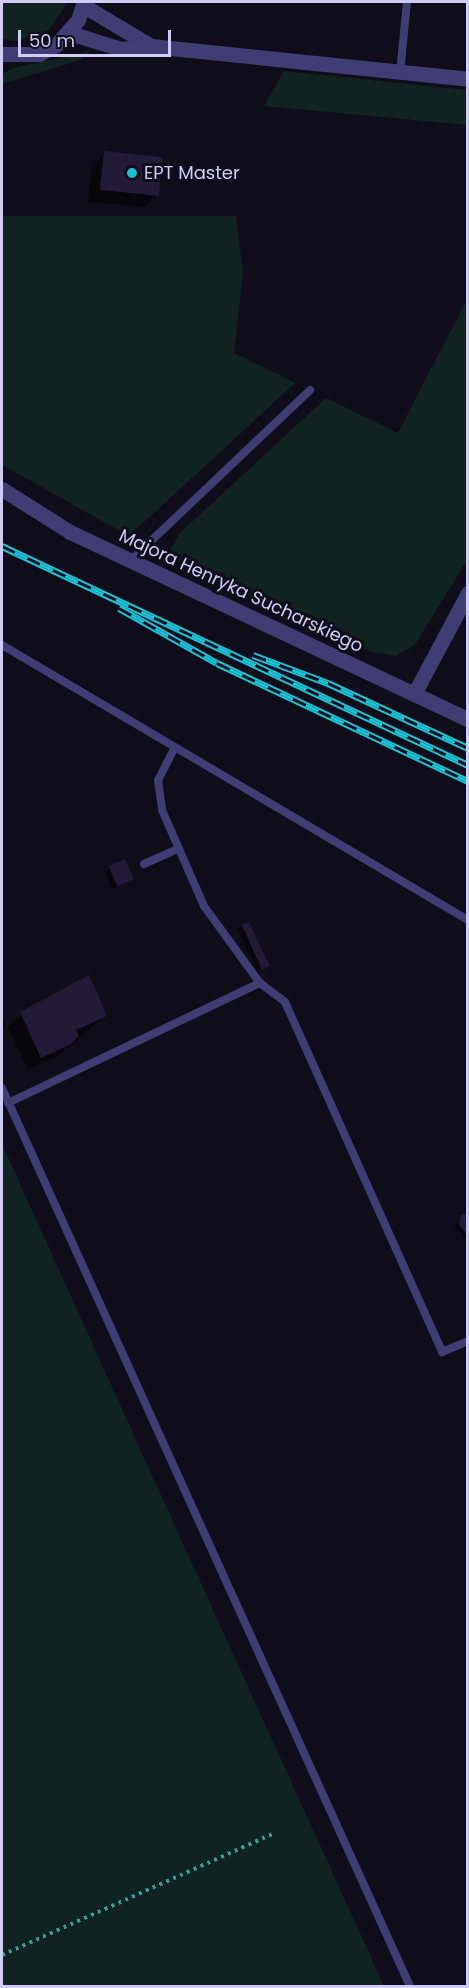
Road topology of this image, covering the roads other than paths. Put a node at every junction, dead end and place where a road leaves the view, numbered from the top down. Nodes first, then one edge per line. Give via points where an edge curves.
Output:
1 (407, 2) edge
2 (84, 4) edge
3 (70, 33) junction
4 (151, 46) junction
5 (2, 55) edge
6 (400, 73) junction
7 (468, 79) edge
8 (310, 390) dead end
9 (2, 489) edge
10 (131, 560) junction
11 (468, 592) edge
12 (2, 645) edge
13 (414, 694) junction
14 (468, 719) edge
15 (175, 747) junction
16 (178, 849) junction
17 (144, 864) dead end
18 (468, 920) edge
19 (260, 983) junction
20 (2, 1088) edge
21 (8, 1103) junction
22 (468, 1341) edge
23 (410, 1986) edge

1 - 6 lane
2 - 3 street
2 - 4 street
3 - 4 street via 121,49
3 - 5 street via 39,54
4 - 6 street
6 - 7 street
8 - 10 lane
9 - 10 street, Majora Henryka Sucharskiego
10 - 13 street, Majora Henryka Sucharskiego
11 - 13 street
12 - 15 lane
13 - 14 street, Majora Henryka Sucharskiego
15 - 16 lane via 158,780 162,810
15 - 18 lane
16 - 17 lane
16 - 19 lane via 204,906
19 - 21 lane
19 - 22 lane via 285,1002 442,1352
20 - 21 lane
21 - 23 lane

